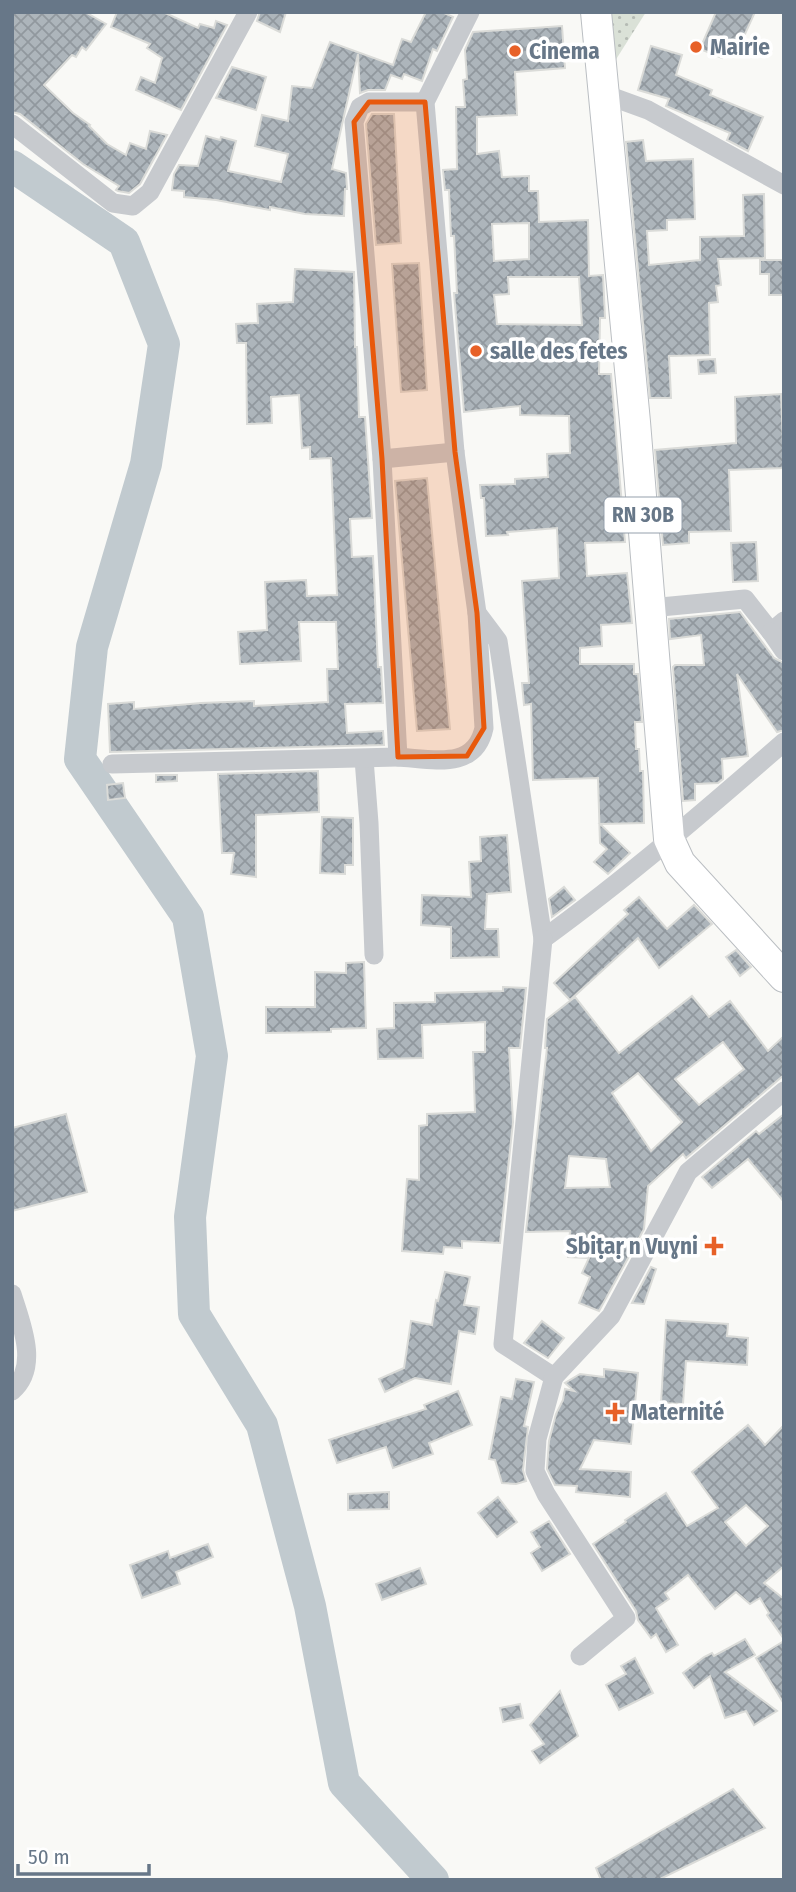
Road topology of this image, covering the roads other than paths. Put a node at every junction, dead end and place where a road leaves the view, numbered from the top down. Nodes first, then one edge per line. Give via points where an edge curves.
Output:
1 (248, 12) edge
2 (470, 12) edge
3 (596, 12) edge
4 (604, 94) junction
5 (425, 102) junction
6 (12, 124) edge
7 (784, 185) edge
8 (455, 453) junction
9 (382, 459) junction
10 (650, 608) junction
11 (477, 613) junction
12 (777, 627) edge
13 (784, 651) edge
14 (784, 741) edge
15 (398, 757) junction
16 (364, 759) junction
17 (112, 764) dead end
18 (669, 839) junction
19 (543, 939) junction
20 (374, 955) dead end
21 (784, 977) edge
22 (784, 1091) edge
23 (12, 1294) edge
24 (554, 1377) junction
25 (12, 1391) edge
26 (580, 1656) dead end

1 - 6 street via 150,192 133,206 113,203
2 - 5 street
3 - 4 main road, RN 30B
4 - 7 street via 648,110
4 - 10 main road, RN 30B
5 - 8 street
5 - 9 street via 369,102 360,107 354,122
8 - 9 street
8 - 11 street
9 - 15 street
10 - 12 street via 745,599
10 - 18 main road, RN 30B
11 - 15 street via 484,728 477,747 455,760
11 - 19 street via 498,641
12 - 13 street
14 - 18 street
15 - 16 street
16 - 17 street
16 - 20 street
18 - 19 street via 598,900
18 - 21 main road, RN 30B via 680,863
19 - 24 street via 503,1345
22 - 24 street via 688,1172 611,1316
23 - 25 street via 27,1358 24,1375
24 - 26 street via 537,1439 535,1471 626,1618

